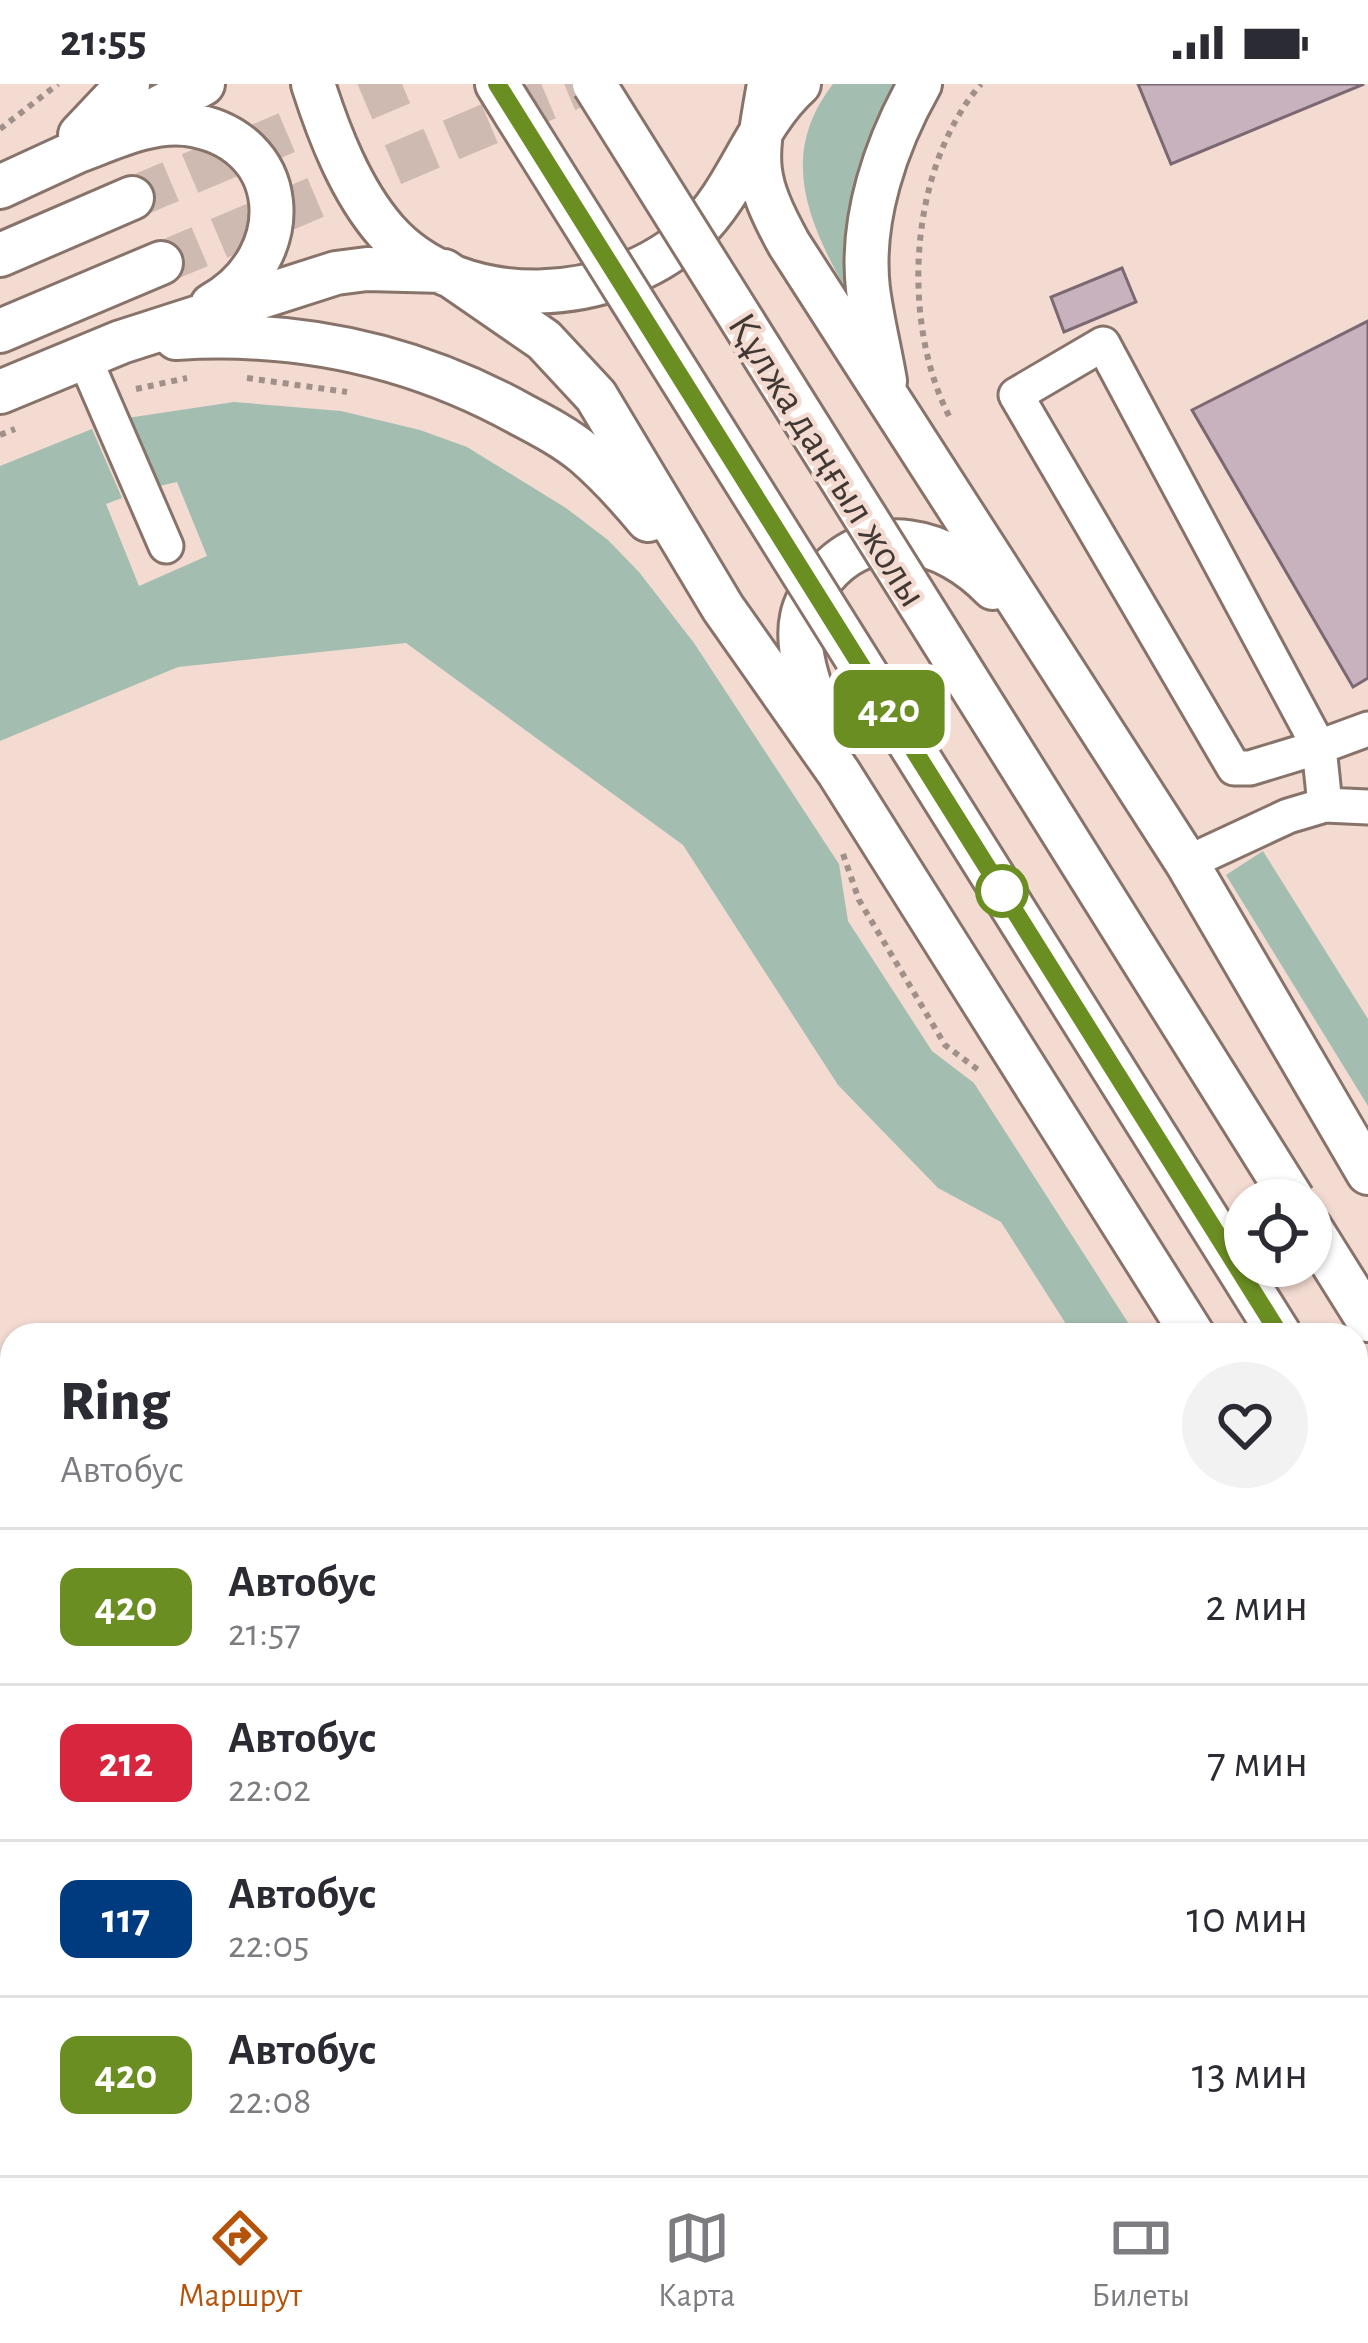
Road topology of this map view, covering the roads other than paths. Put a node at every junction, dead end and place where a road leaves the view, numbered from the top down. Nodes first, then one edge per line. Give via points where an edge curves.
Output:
1 (128, 84) edge
2 (203, 84) edge
3 (313, 84) edge
4 (497, 84) edge
5 (594, 84) edge
6 (769, 84) edge
7 (799, 84) edge
8 (920, 84) edge
9 (761, 127) junction
10 (78, 151) junction
11 (15, 181) edge
12 (132, 198) tunnel mouth
13 (0, 254) edge
14 (161, 262) tunnel mouth
15 (444, 271) junction
16 (0, 331) edge
17 (121, 343) junction
18 (890, 406) junction
19 (11, 409) edge
20 (166, 546) dead end
21 (723, 608) junction
22 (1040, 636) junction
23 (1368, 729) edge
24 (1319, 747) junction
25 (839, 773) junction
26 (1324, 805) junction
27 (1368, 807) edge
28 (1187, 863) junction
29 (1368, 1173) edge
30 (1280, 1179) edge
31 (1332, 1262) edge
32 (1368, 1320) edge
33 (1185, 1323) edge
34 (1272, 1323) edge

1 - 11 main road via 92,126
2 - 10 main road
3 - 15 main road via 372,212 403,246
4 - 34 main road, Құлжа даңғыл жолы, bridge
5 - 30 main road, Құлжа даңғыл жолы, bridge
6 - 9 main road
7 - 9 main road
8 - 18 main road via 885,160 869,245 868,286
9 - 15 main road via 712,214 630,273 532,292
9 - 18 main road via 759,176 775,218
10 - 11 main road
10 - 17 main road via 186,124 231,142 258,164 273,196 266,245 229,296
12 - 13 main road
14 - 16 main road
15 - 17 main road via 336,273
15 - 21 main road via 544,340 596,396
17 - 19 main road
17 - 20 lane via 101,397
17 - 21 main road via 213,336 326,345 386,356 487,396 581,450
18 - 22 main road
21 - 25 main road
22 - 25 main road via 981,575 925,543 863,545 838,560 814,588 802,645
22 - 28 main road
23 - 24 lane
24 - 24 lane via 1103,344 1016,395 1234,768
24 - 26 lane
25 - 33 main road
26 - 27 lane
26 - 28 lane
28 - 29 main road
31 - 32 main road

